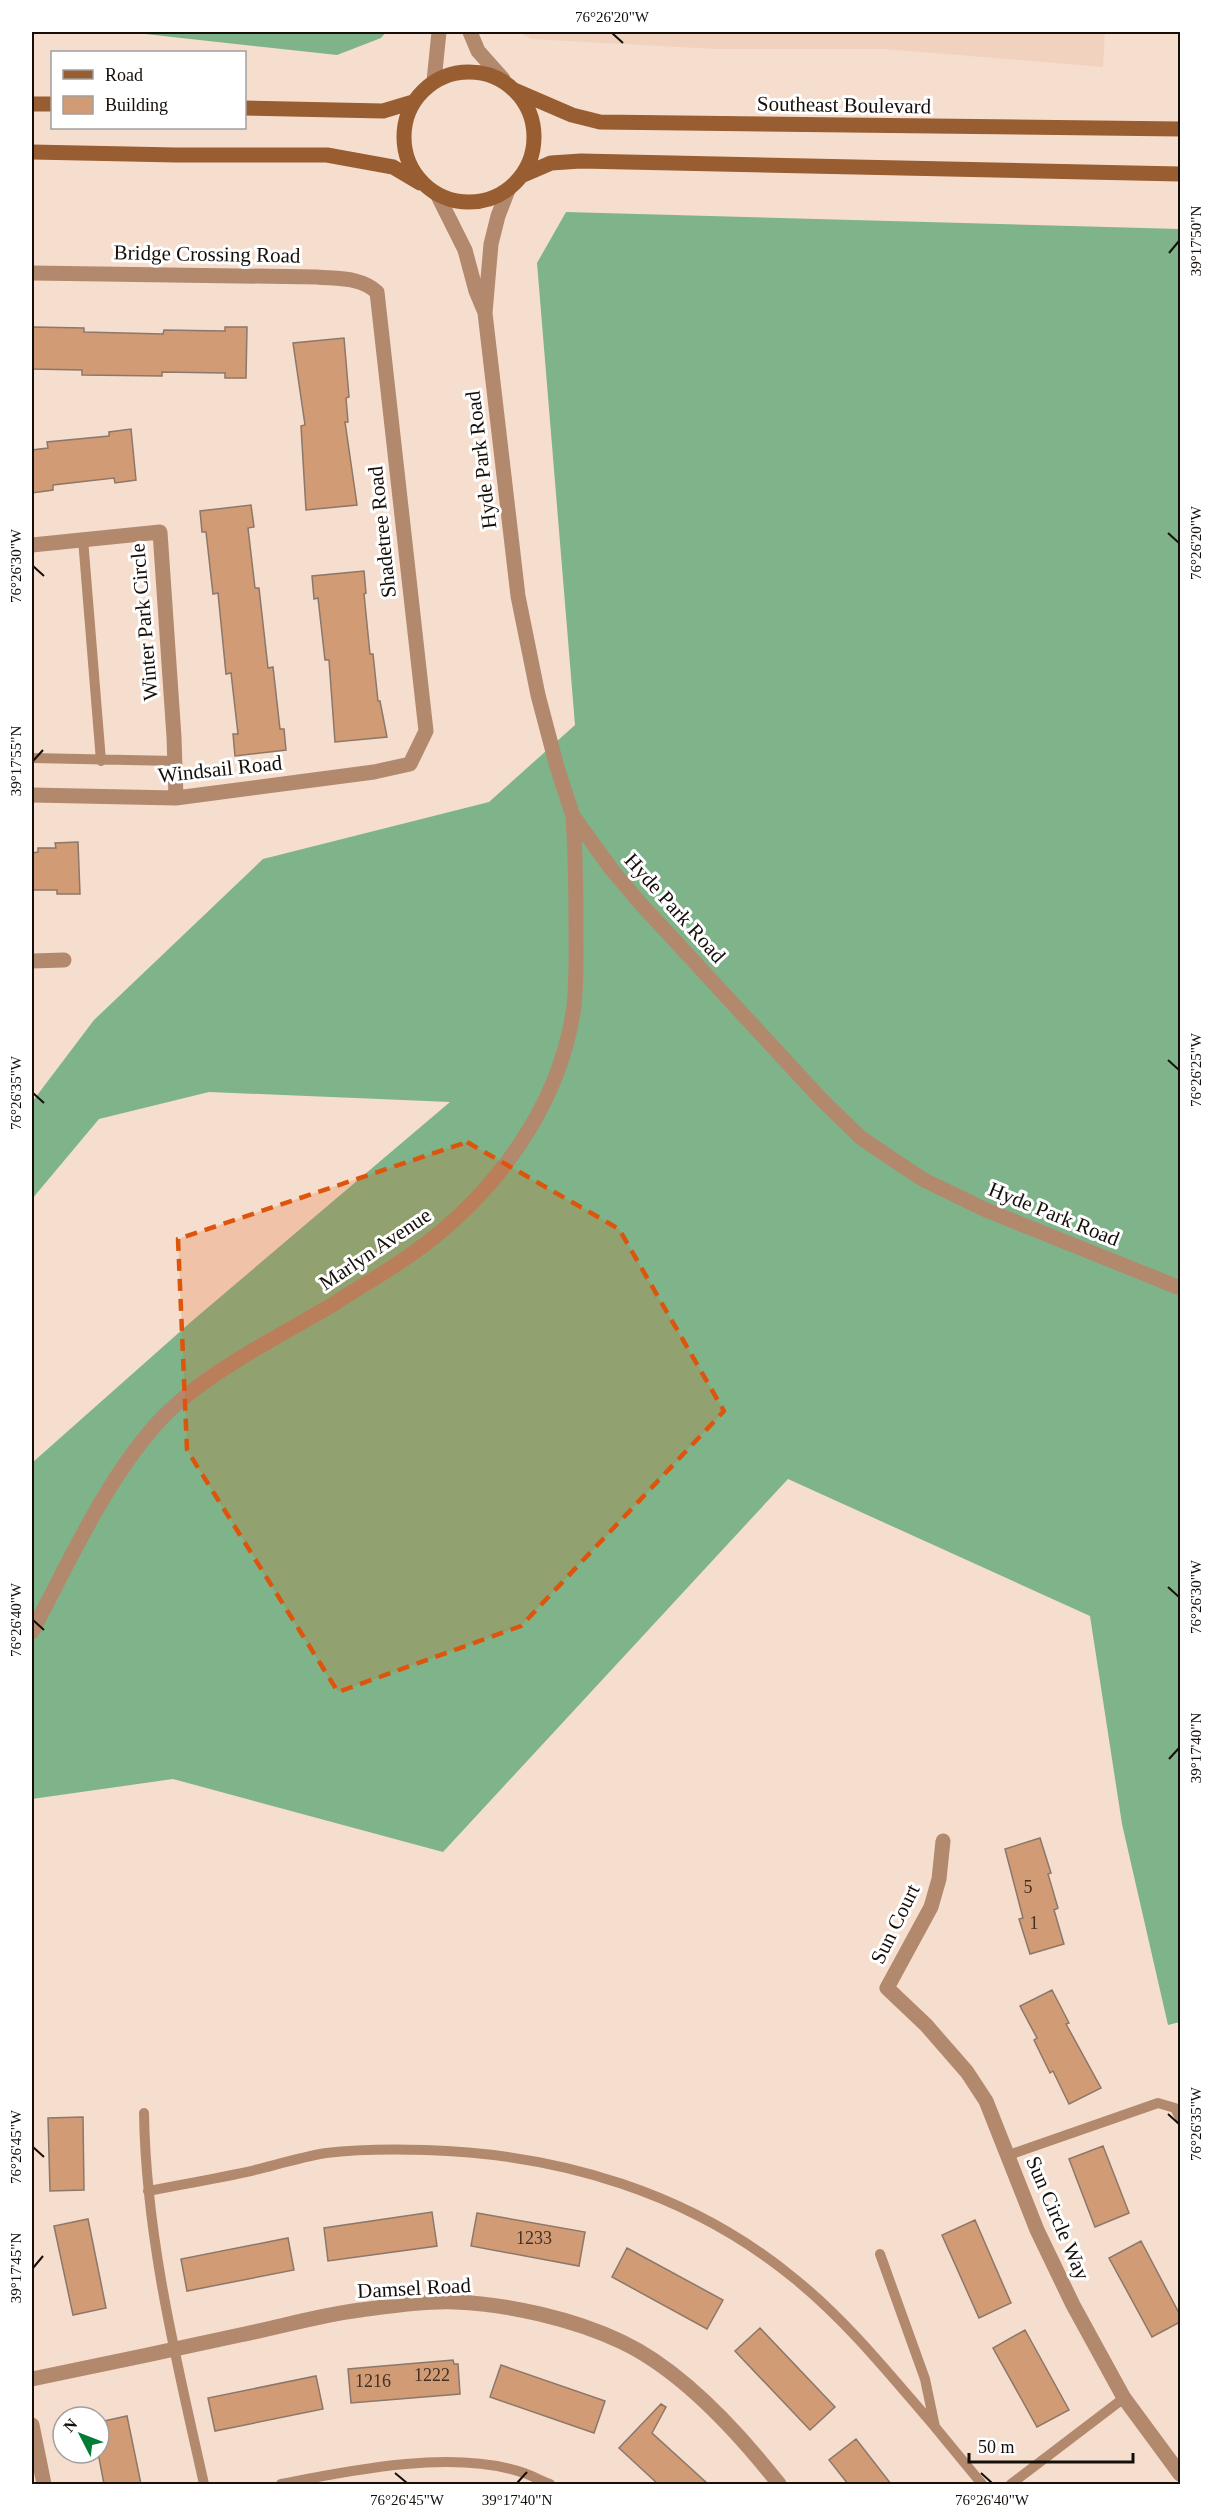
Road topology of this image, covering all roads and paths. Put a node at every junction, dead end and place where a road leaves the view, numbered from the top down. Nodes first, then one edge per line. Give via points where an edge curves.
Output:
1 (439, 32) edge
2 (470, 32) edge
3 (434, 81) junction
4 (508, 85) junction
5 (413, 102) junction
6 (32, 104) edge
7 (51, 104) edge
8 (246, 108) edge
9 (1180, 129) edge
10 (32, 152) edge
11 (1180, 174) edge
12 (523, 175) junction
13 (508, 190) junction
14 (432, 191) junction
15 (32, 273) edge
16 (377, 292) joint
17 (485, 313) junction
18 (84, 539) junction
19 (32, 545) edge
20 (32, 758) edge
21 (101, 761) junction
22 (175, 761) junction
23 (410, 764) joint
24 (32, 795) edge
25 (176, 798) junction
26 (573, 816) junction
27 (64, 960) dead end
28 (32, 961) edge
29 (1180, 1288) edge
30 (32, 1632) edge
31 (943, 1841) dead end
32 (886, 1988) joint
33 (144, 2113) dead end
34 (1180, 2118) edge
35 (1008, 2155) junction
36 (148, 2190) junction
37 (880, 2254) dead end
38 (174, 2349) junction
39 (32, 2379) edge
40 (1125, 2398) junction
41 (32, 2425) edge
42 (935, 2427) junction
43 (1180, 2474) edge
44 (44, 2484) edge
45 (204, 2484) edge
46 (281, 2484) edge
47 (550, 2484) edge
48 (779, 2484) edge
49 (982, 2484) edge
50 (1011, 2484) edge

1 - 3 street
2 - 4 street via 478,51
3 - 4 main road via 463,71 481,72
3 - 5 main road
4 - 9 main road, Southeast Boulevard via 572,115 600,122
4 - 12 main road via 525,100 531,113 533,134
5 - 8 main road via 383,111
5 - 14 main road via 404,129 406,156 419,180
6 - 7 main road
10 - 14 main road via 327,155 393,167
11 - 12 main road via 582,161 551,164
12 - 13 main road
13 - 14 main road via 484,201 460,202
13 - 17 street, Hyde Park Road via 491,244
14 - 17 street, Hyde Park Road via 465,250
15 - 16 street, Bridge Crossing Road via 317,277 367,283
16 - 23 street, Shadetree Road via 426,732
17 - 26 street, Hyde Park Road via 518,596 538,695
18 - 19 street, Winter Park Circle
18 - 21 lane
18 - 22 street, Winter Park Circle via 160,532
20 - 21 lane
21 - 22 lane
22 - 25 street, Winter Park Circle
23 - 25 street, Windsail Road
24 - 25 street, Windsail Road
26 - 29 street, Hyde Park Road via 640,903 861,1137 924,1180 955,1195
26 - 30 street, Marlyn Avenue via 577,875 573,1013 547,1095 515,1152 475,1200 420,1248 218,1374 162,1418 114,1482
27 - 28 street
31 - 32 street, Sun Court via 931,1907
32 - 35 street, Sun Circle Way via 926,2025 967,2072 986,2101
33 - 36 lane
34 - 35 lane via 1175,2108 1158,2103
35 - 40 street, Sun Circle Way via 1037,2230 1073,2305
36 - 38 lane
36 - 42 lane via 326,2153 370,2150 469,2151 560,2166 615,2180 700,2215 787,2272 842,2321
37 - 42 lane via 925,2379
38 - 39 street, Damsel Road
38 - 45 lane
38 - 48 street, Damsel Road via 359,2310 410,2305 454,2302 550,2318 590,2329 657,2363 728,2424
40 - 43 street, Sun Circle Way
40 - 50 lane
41 - 44 street
42 - 49 lane
46 - 47 lane via 396,2463 456,2463 524,2472

